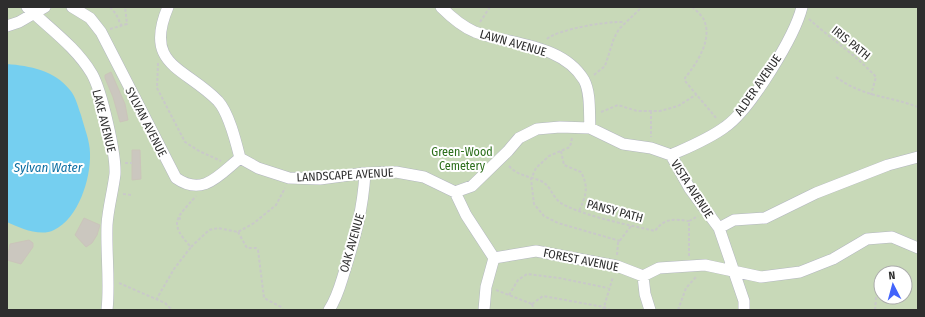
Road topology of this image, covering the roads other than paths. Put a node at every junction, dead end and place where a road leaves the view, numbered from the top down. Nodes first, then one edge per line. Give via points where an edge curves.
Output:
1 (45, 7) edge
2 (72, 7) edge
3 (168, 7) edge
4 (441, 7) edge
5 (801, 9) edge
6 (31, 10) edge
7 (7, 26) edge
8 (590, 128) junction
9 (670, 155) junction
10 (918, 157) edge
11 (235, 162) junction
12 (365, 173) junction
13 (455, 192) junction
14 (719, 228) junction
15 (918, 248) edge
16 (494, 258) junction
17 (734, 272) junction
18 (643, 276) junction
19 (107, 310) edge
20 (329, 310) edge
21 (484, 310) edge
22 (650, 310) edge
23 (744, 310) edge

1 - 6 lane
2 - 11 lane, SYLVAN AVENUE via 90,18 99,30 176,178 187,186 199,186 214,179
3 - 11 lane via 159,37 162,50 175,68 219,102 233,132
4 - 8 lane, LAWN AVENUE via 473,31 540,48 575,68 584,80 588,95
5 - 9 lane, ALDER AVENUE via 791,35 753,96 724,128
6 - 7 lane via 19,22
6 - 19 lane, LAKE AVENUE via 48,28 72,46 92,75 104,110 115,173 107,225
8 - 9 lane, VISTA AVENUE via 623,144 651,148
8 - 13 lane, VISTA AVENUE via 536,129 519,138 472,186
9 - 14 lane, VISTA AVENUE via 690,189
10 - 14 lane, VISTA AVENUE via 888,165 824,190 765,218 734,220
11 - 12 lane, LANDSCAPE AVENUE via 290,178 320,179
12 - 13 lane, LANDSCAPE AVENUE via 396,172 424,177
12 - 20 lane, OAK AVENUE via 357,234 336,300
13 - 16 lane via 466,215
14 - 17 lane
15 - 17 lane via 892,237 867,238 833,258 800,272 761,277
16 - 18 lane, FOREST AVENUE via 536,251 617,266
16 - 21 lane via 486,287
17 - 18 lane via 705,265 659,268
17 - 23 lane via 744,301
18 - 22 lane

